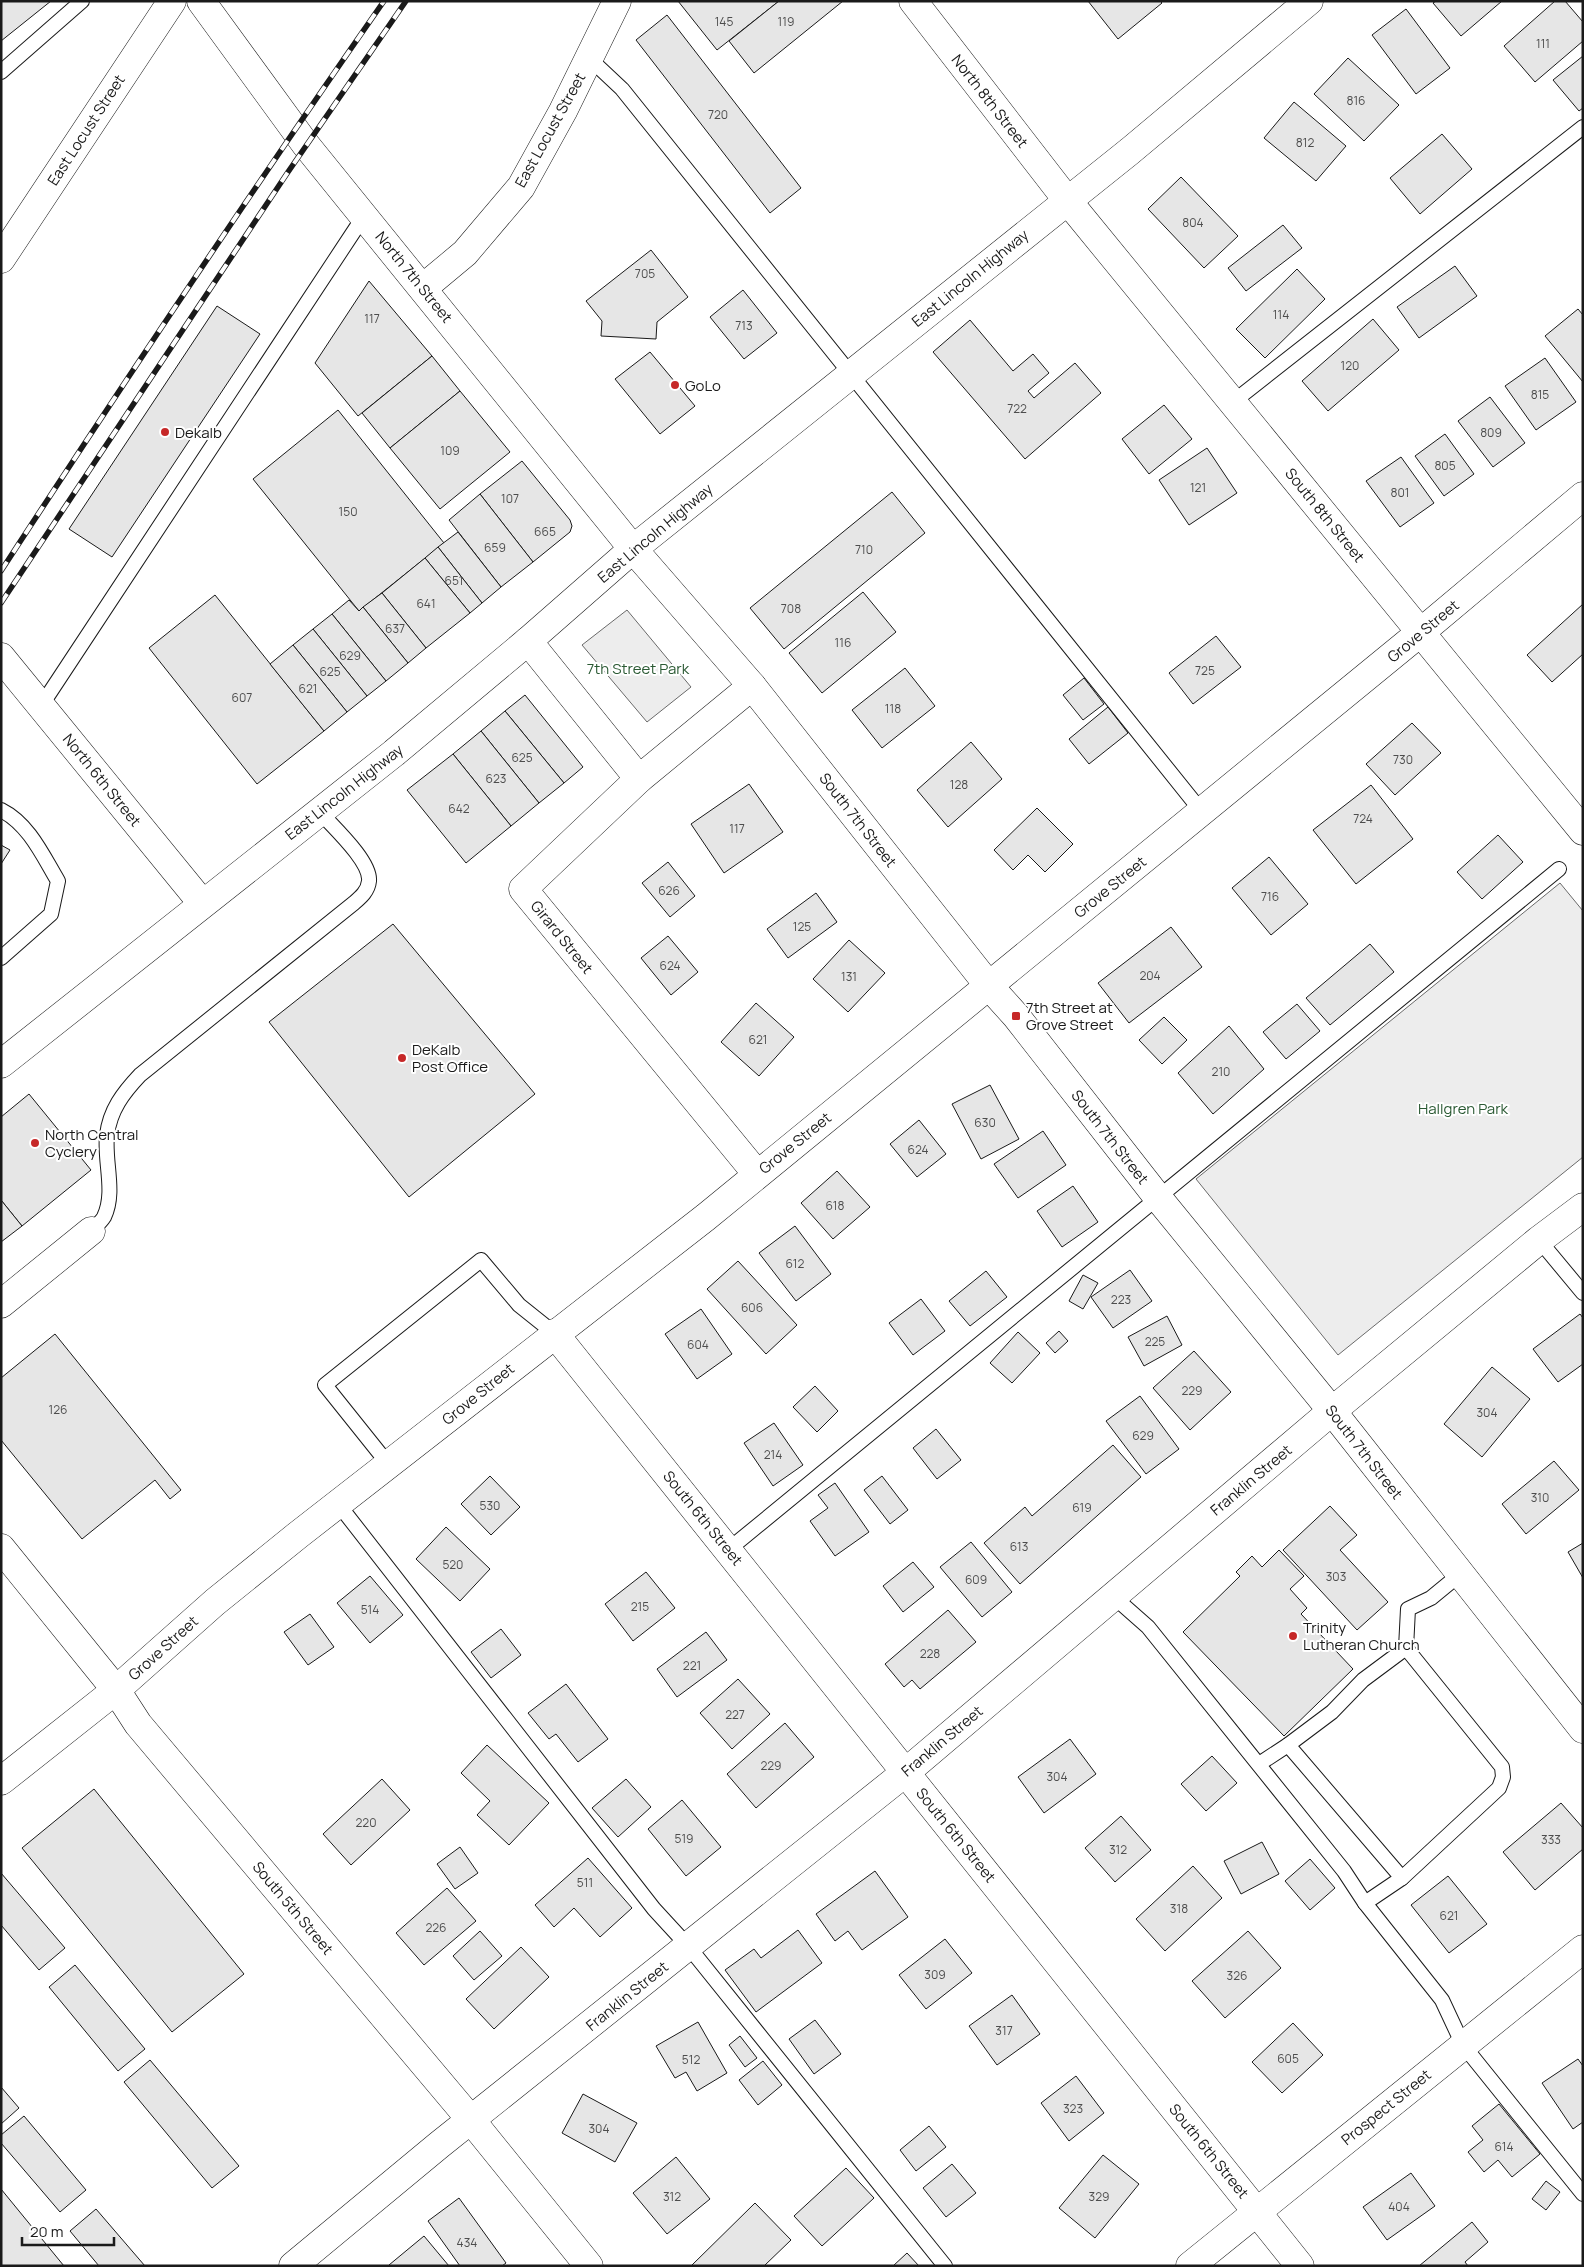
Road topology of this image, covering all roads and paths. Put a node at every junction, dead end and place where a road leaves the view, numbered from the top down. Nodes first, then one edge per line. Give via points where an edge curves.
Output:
1 (82, 1) edge
2 (172, 1) edge
3 (200, 1) edge
4 (617, 1) edge
5 (913, 1) edge
6 (1309, 1) edge
7 (589, 58) junction
8 (1, 72) edge
9 (1583, 127) edge
10 (1067, 200) junction
11 (364, 216) junction
12 (1, 259) edge
13 (423, 288) junction
14 (852, 374) junction
15 (1233, 402) junction
16 (1583, 496) edge
17 (633, 549) junction
18 (1421, 632) junction
19 (528, 641) junction
20 (1, 657) edge
21 (752, 686) junction
22 (41, 706) junction
23 (639, 779) junction
24 (1, 810) edge
25 (319, 811) junction
26 (1202, 812) junction
27 (1583, 831) edge
28 (1559, 869) dead end
29 (202, 903) junction
30 (1, 958) edge
31 (989, 986) junction
32 (1, 1064) edge
33 (757, 1174) junction
34 (1159, 1199) junction
35 (1583, 1207) edge
36 (91, 1231) joint
37 (1540, 1240) junction
38 (1583, 1293) edge
39 (1, 1304) edge
40 (554, 1333) junction
41 (1332, 1411) junction
42 (389, 1465) junction
43 (339, 1505) junction
44 (1, 1548) edge
45 (728, 1550) junction
46 (1459, 1575) junction
47 (1114, 1597) junction
48 (1406, 1648) junction
49 (116, 1690) junction
50 (1583, 1729) edge
51 (1288, 1745) junction
52 (1259, 1764) junction
53 (906, 1772) junction
54 (1, 1781) edge
55 (1402, 1878) junction
56 (1365, 1902) junction
57 (688, 1946) junction
58 (1583, 1949) edge
59 (1463, 2045) junction
60 (471, 2120) junction
61 (1583, 2194) edge
62 (1257, 2212) junction
63 (293, 2266) edge
64 (588, 2266) edge
65 (945, 2266) edge
66 (1190, 2266) edge
67 (1300, 2266) edge

1 - 8 lane
2 - 12 street, East Locust Street
3 - 11 street, North 7th Street via 306,146
4 - 7 street, East Locust Street
5 - 10 street, North 8th Street
6 - 10 street, East Lincoln Highway via 1130,152
7 - 13 street, East Locust Street via 521,187 465,253
7 - 14 lane via 622,89
9 - 15 lane
10 - 14 street, East Lincoln Highway
10 - 15 street, South 8th Street
11 - 13 street, North 7th Street
11 - 22 lane
13 - 17 street, North 7th Street
14 - 17 street, East Lincoln Highway
14 - 26 lane
15 - 18 street, South 8th Street
16 - 18 street, Grove Street
17 - 19 street, East Lincoln Highway
17 - 21 street, South 7th Street
18 - 26 street, Grove Street
18 - 27 street, South 8th Street
19 - 23 street
19 - 25 street, East Lincoln Highway
20 - 22 street, North 6th Street
21 - 23 street, Girard Street
21 - 31 street, South 7th Street
22 - 29 street, North 6th Street
23 - 33 street, Girard Street via 523,889
24 - 30 lane via 34,839 58,882 51,914
25 - 29 street, East Lincoln Highway
25 - 36 lane via 363,861 369,880 365,893 140,1075 124,1092 115,1107 107,1135 109,1201 103,1218
26 - 31 street, Grove Street
28 - 34 lane
29 - 32 street, East Lincoln Highway
31 - 33 street, Grove Street
31 - 34 street, South 7th Street
33 - 40 street, Grove Street
34 - 41 street, South 7th Street
34 - 45 lane
35 - 37 street, Franklin Street
36 - 39 street
37 - 38 lane
37 - 41 street, Franklin Street
40 - 42 street, Grove Street
40 - 42 lane via 519,1305 481,1260 325,1385
40 - 45 street, South 6th Street
41 - 46 street, South 7th Street
41 - 47 street, Franklin Street
42 - 43 street, Grove Street
43 - 49 street, Grove Street via 215,1602
43 - 57 lane via 654,1909
44 - 49 street, South 5th Street
45 - 53 street, South 6th Street
46 - 48 lane via 1431,1598 1408,1609
46 - 50 street, South 7th Street
47 - 52 lane via 1148,1627
47 - 53 street, Franklin Street
48 - 51 lane via 1363,1680 1332,1712
48 - 55 lane via 1502,1768 1504,1777 1499,1788
49 - 54 street, Grove Street
49 - 60 street, South 5th Street via 138,1724
51 - 52 lane
51 - 55 lane
52 - 56 lane
53 - 57 street, Franklin Street
53 - 62 street, South 6th Street
55 - 56 lane
56 - 59 lane via 1442,2000
57 - 60 street, Franklin Street
57 - 65 lane
58 - 59 street, Prospect Street
59 - 61 lane
59 - 62 street, Prospect Street
60 - 63 street, Franklin Street
60 - 64 street, South 5th Street
62 - 66 street, Prospect Street
62 - 67 street, South 6th Street

